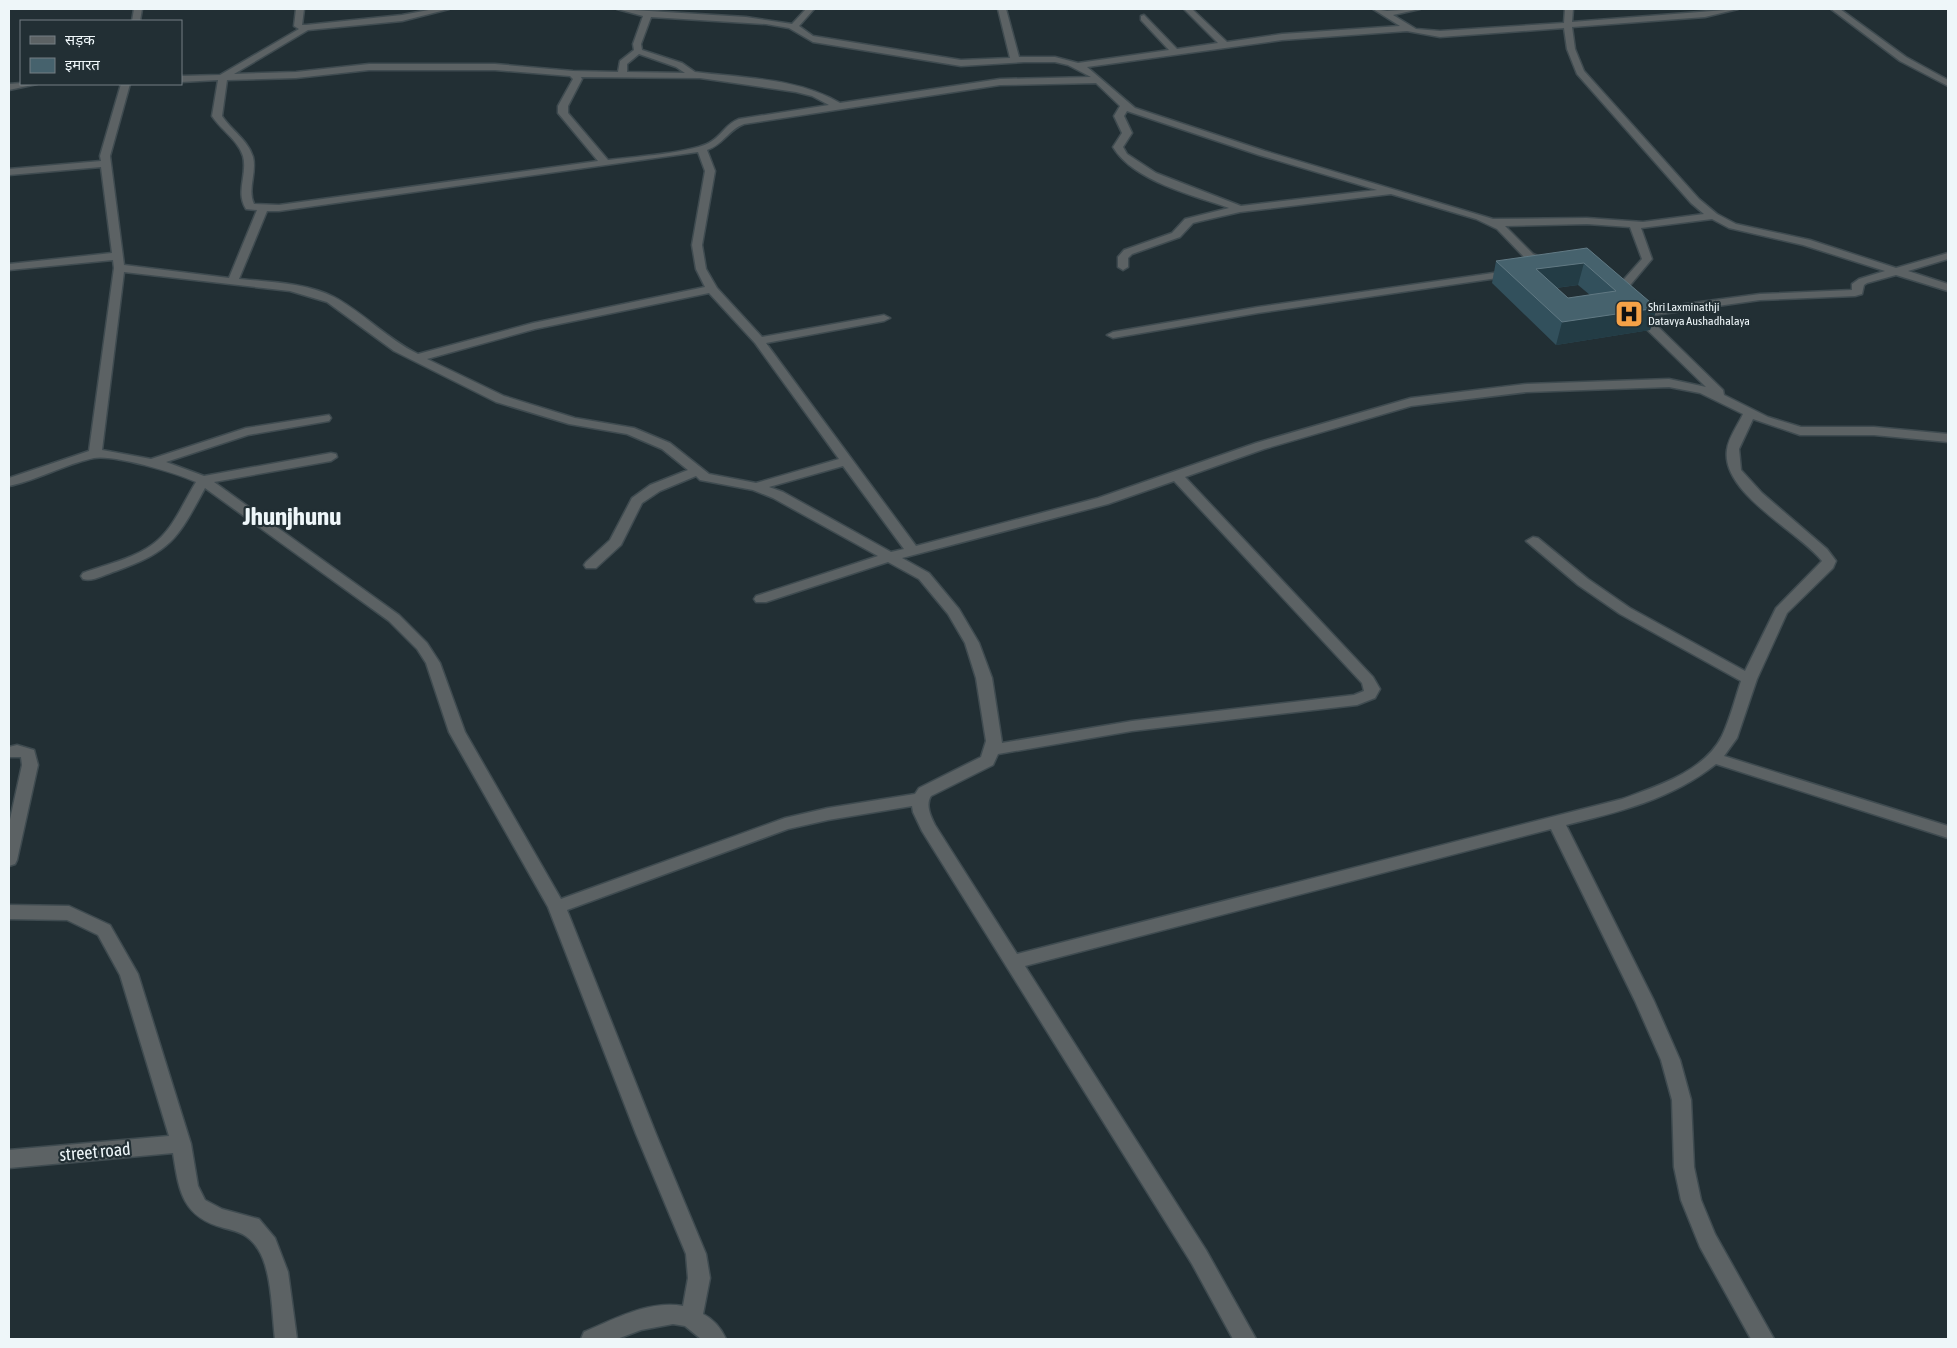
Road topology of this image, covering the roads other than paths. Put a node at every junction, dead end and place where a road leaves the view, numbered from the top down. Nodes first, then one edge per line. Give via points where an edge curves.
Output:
1 (300, 9) edge
2 (445, 9) edge
3 (621, 9) edge
4 (810, 9) edge
5 (1002, 9) edge
6 (1188, 9) edge
7 (1377, 9) edge
8 (1416, 9) edge
9 (1569, 9) edge
10 (1734, 9) edge
11 (1836, 9) edge
12 (655, 14) edge
13 (1386, 14) junction
14 (1144, 18) dead end
15 (1566, 24) junction
16 (794, 27) junction
17 (306, 28) junction
18 (1409, 28) junction
19 (1226, 45) junction
20 (638, 51) junction
21 (1174, 52) junction
22 (1015, 59) junction
23 (1077, 66) junction
24 (573, 74) junction
25 (622, 74) junction
26 (977, 74) junction
27 (703, 76) junction
28 (223, 77) junction
29 (182, 79) edge
30 (1098, 80) junction
31 (1948, 83) edge
32 (24, 85) edge
33 (126, 85) edge
34 (9, 87) edge
35 (836, 105) junction
36 (1125, 106) junction
37 (702, 149) junction
38 (605, 163) junction
39 (106, 164) junction
40 (9, 172) edge
41 (1394, 191) junction
42 (263, 209) junction
43 (1240, 209) junction
44 (1713, 216) junction
45 (1492, 222) junction
46 (1639, 224) junction
47 (1948, 256) edge
48 (118, 262) junction
49 (1123, 266) dead end
50 (9, 268) edge
51 (1898, 272) junction
52 (233, 281) junction
53 (1948, 288) edge
54 (712, 289) junction
55 (1624, 301) junction
56 (884, 318) dead end
57 (1113, 335) dead end
58 (759, 341) junction
59 (417, 358) junction
60 (1726, 399) junction
61 (1750, 412) junction
62 (325, 418) dead end
63 (1948, 430) edge
64 (1926, 435) junction
65 (1948, 438) edge
66 (94, 453) junction
67 (331, 457) dead end
68 (846, 461) junction
69 (154, 462) junction
70 (696, 471) junction
71 (1176, 475) junction
72 (202, 480) junction
73 (9, 482) edge
74 (756, 487) junction
75 (1533, 541) dead end
76 (912, 551) junction
77 (889, 557) junction
78 (592, 565) dead end
79 (88, 576) dead end
80 (761, 599) dead end
81 (1749, 679) junction
82 (993, 750) junction
83 (9, 752) edge
84 (1714, 758) junction
85 (920, 799) junction
86 (1556, 822) junction
87 (1948, 832) edge
88 (9, 860) edge
89 (558, 907) junction
90 (9, 912) edge
91 (1013, 962) junction
92 (181, 1144) junction
93 (9, 1159) edge
94 (692, 1316) junction
95 (286, 1339) edge
96 (592, 1339) edge
97 (715, 1339) edge
98 (1245, 1339) edge
99 (1763, 1339) edge

1 - 17 street via 298,26
2 - 17 street via 402,18
3 - 12 street
4 - 16 street
5 - 22 street
6 - 19 street
7 - 13 street
8 - 13 street
9 - 15 street
10 - 15 street via 1705,15
11 - 31 street via 1898,56
12 - 16 street via 760,21
12 - 20 street via 637,44
13 - 18 street
14 - 21 street
15 - 18 street via 1440,34
15 - 44 street via 1580,72 1695,201
16 - 26 street via 813,40
17 - 28 street
18 - 19 street via 1282,37
19 - 21 street
20 - 25 street via 623,63
20 - 27 street via 682,66 690,74
21 - 23 street
22 - 23 street via 1040,58
22 - 26 street
23 - 30 street
24 - 25 street
24 - 28 street via 438,66 363,67 296,75
24 - 38 street via 578,78 562,113
25 - 27 street
26 - 30 street via 1023,80
26 - 35 street
27 - 35 street via 797,89
28 - 29 street
28 - 42 street via 217,116 242,144 248,156 248,204
30 - 36 street
32 - 34 street
33 - 39 street via 105,156
35 - 37 street via 742,121 732,125 720,141
36 - 41 street via 1262,153
36 - 43 street via 1119,116 1127,133 1118,147 1125,159 1174,185
37 - 38 street
37 - 54 street via 710,170 697,245 701,269
38 - 42 street
39 - 40 street
39 - 48 street
41 - 43 street
41 - 45 street
42 - 52 street
43 - 49 street via 1189,221 1176,235 1128,252 1123,257
44 - 46 street
44 - 51 street via 1733,226 1806,242
45 - 46 street
45 - 57 street via 1509,234 1529,256 1555,264
46 - 55 street via 1635,226 1635,232 1648,259
47 - 51 street
48 - 50 street
48 - 52 street
48 - 66 street
51 - 53 street
51 - 55 street via 1860,282 1858,292
52 - 59 street via 290,288 330,300 398,349
54 - 58 street
54 - 59 street via 542,324
55 - 60 street
56 - 58 street
58 - 68 street
59 - 70 street via 500,399 530,410 650,438 666,446
60 - 61 street
60 - 71 street via 1695,387 1669,383 1527,388 1453,396 1411,402 1365,414
61 - 64 street via 1784,427 1800,430
61 - 81 street via 1733,449 1735,470 1757,496 1829,561 1825,569 1781,611
62 - 69 street via 246,432
63 - 64 street
64 - 65 street
66 - 69 street
66 - 73 street
67 - 72 street
68 - 74 street
68 - 76 street
69 - 72 street
70 - 74 street via 705,477
70 - 78 street via 655,488 637,501 616,542
71 - 76 street via 1103,501 1010,528
71 - 82 street via 1368,681 1372,689 1370,694 1357,700 1132,726
72 - 79 street via 163,543
72 - 89 street via 394,618 422,646 433,663 457,732
74 - 77 street via 804,508
75 - 81 street via 1625,611
76 - 77 street
77 - 80 street
77 - 82 street via 924,576 954,612 972,643 984,678
81 - 84 street via 1729,738
82 - 85 street via 987,761 925,792
83 - 88 street via 17,750 28,754 30,765
84 - 86 street via 1692,775 1665,789 1626,804
84 - 87 street
85 - 89 street via 785,824
85 - 91 street via 921,812 928,827
86 - 91 street
86 - 99 street via 1671,1060 1682,1102 1683,1154 1692,1206
89 - 94 street via 696,1254 699,1278
90 - 92 street via 68,913 104,930 129,974
91 - 98 street via 1199,1257
92 - 93 street, street road
92 - 95 street via 188,1187 198,1206 217,1217 252,1226 268,1245 277,1272
94 - 96 street via 675,1312 644,1319
94 - 97 street

